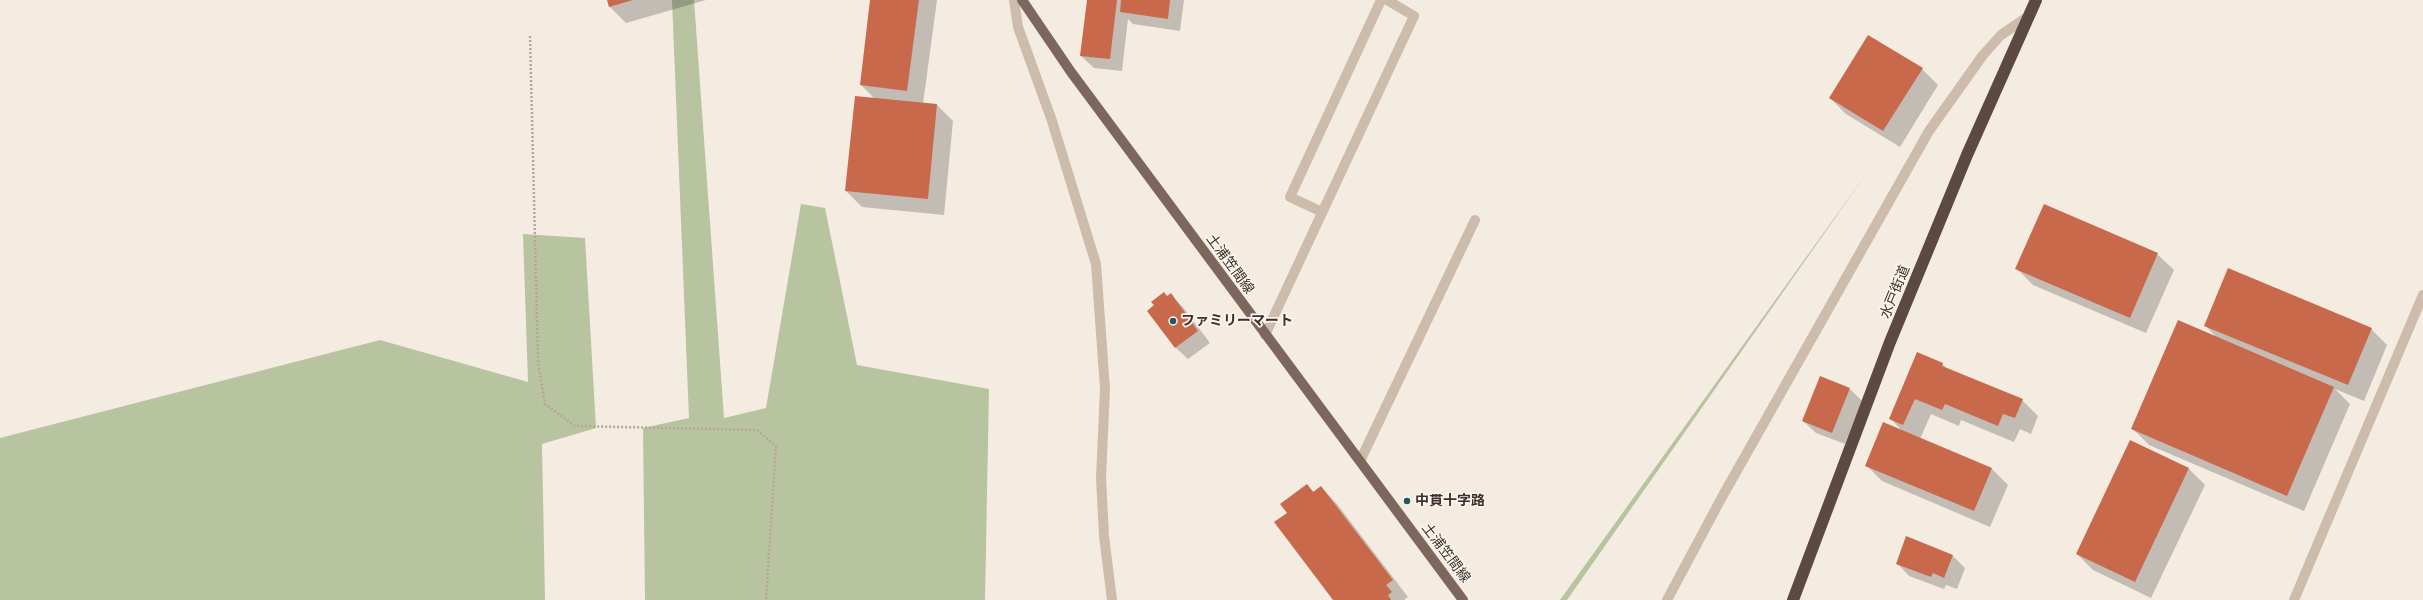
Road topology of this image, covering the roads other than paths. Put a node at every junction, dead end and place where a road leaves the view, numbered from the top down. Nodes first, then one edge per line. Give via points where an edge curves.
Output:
1 (1014, 0) edge
2 (1022, 0) edge
3 (1381, 0) edge
4 (1387, 0) edge
5 (2036, 0) edge
6 (2029, 16) junction
7 (1322, 212) junction
8 (1476, 220) dead end
9 (2423, 295) edge
10 (1265, 335) junction
11 (1360, 461) junction
12 (1112, 600) edge
13 (1463, 600) edge
14 (1667, 600) edge
15 (1793, 600) edge
16 (2294, 600) edge

1 - 12 street via 1018,27 1051,118 1096,264 1105,389 1101,478 1103,521
2 - 10 main road, 土浦笠間線 via 1071,72
3 - 7 street via 1290,197
4 - 7 street via 1414,16
5 - 6 highway, 水戸街道
6 - 14 street via 2001,35 1983,55 1929,131 1722,497
6 - 15 highway, 水戸街道 via 1967,156 1890,342
7 - 10 street
8 - 11 street
9 - 16 street
10 - 11 main road, 土浦笠間線
11 - 13 main road, 土浦笠間線

